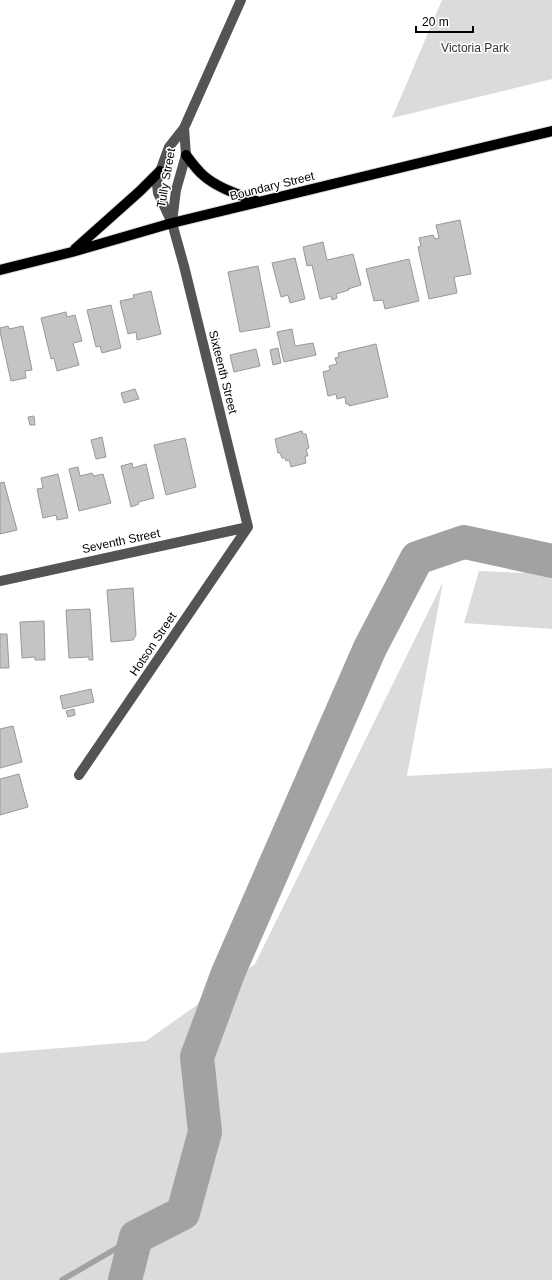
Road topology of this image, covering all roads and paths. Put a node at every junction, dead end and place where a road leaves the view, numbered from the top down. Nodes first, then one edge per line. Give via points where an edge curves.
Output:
1 (241, 0) edge
2 (184, 128) junction
3 (552, 131) edge
4 (186, 155) junction
5 (160, 171) junction
6 (259, 202) junction
7 (172, 223) junction
8 (72, 252) junction
9 (0, 270) edge
10 (248, 527) junction
11 (0, 581) edge
12 (79, 775) dead end

1 - 2 street, Tully Street
2 - 4 street, Tully Street
2 - 5 street, Tully Street via 169,147
3 - 6 main road, Boundary Street
4 - 6 main road via 193,165 214,183
4 - 7 street, Tully Street via 176,190
5 - 7 street, Tully Street via 158,193
5 - 8 main road
6 - 7 main road, Boundary Street
7 - 8 main road, Boundary Street
7 - 10 street, Sixteenth Street
8 - 9 main road, Boundary Street
10 - 11 street, Seventh Street
10 - 12 street, Hotson Street

